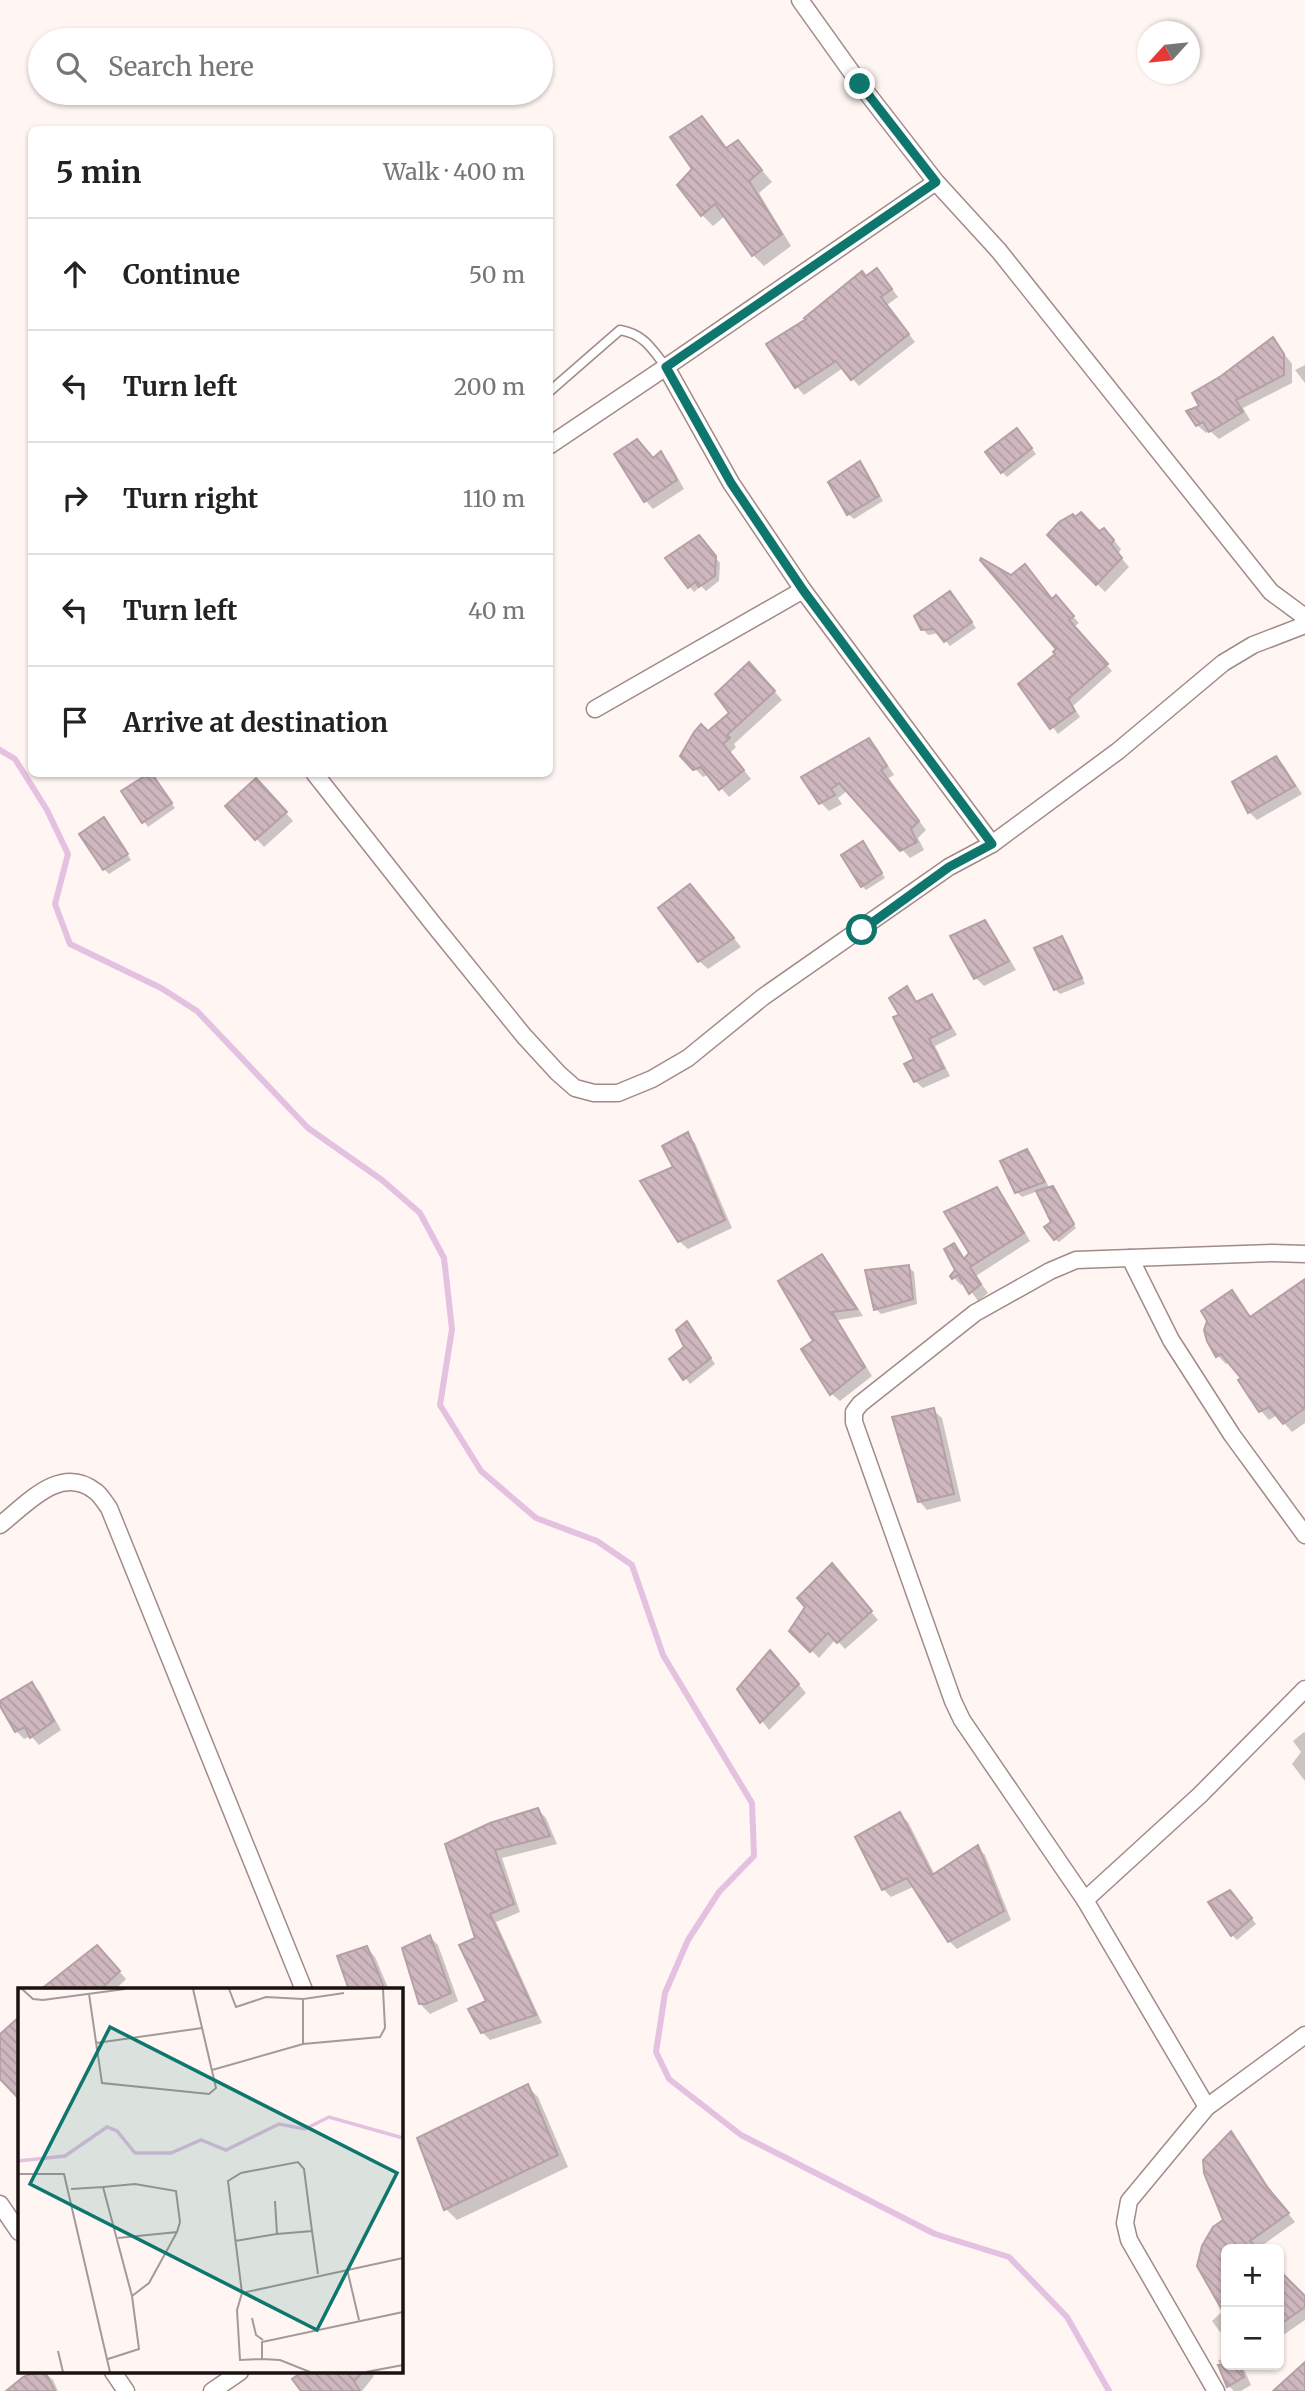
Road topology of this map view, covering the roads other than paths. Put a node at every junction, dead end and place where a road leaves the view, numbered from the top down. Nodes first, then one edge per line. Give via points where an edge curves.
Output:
1 (803, 1) edge
2 (936, 182) junction
3 (666, 367) junction
4 (553, 388) edge
5 (553, 443) edge
6 (803, 590) junction
7 (1305, 617) edge
8 (1305, 625) edge
9 (595, 709) dead end
10 (317, 777) edge
11 (992, 844) junction
12 (1305, 1254) edge
13 (1130, 1258) junction
14 (0, 1525) edge
15 (1305, 1535) edge
16 (1305, 1689) edge
17 (1085, 1900) junction
18 (303, 1988) edge
19 (1305, 2035) edge
20 (1207, 2107) junction
21 (0, 2204) edge
22 (18, 2231) edge
23 (114, 2374) edge
24 (237, 2374) edge
25 (126, 2391) edge
26 (212, 2391) edge
27 (1216, 2391) edge

1 - 2 street
2 - 3 street
2 - 7 street via 999,251 1271,592
3 - 4 lane via 636,332 620,330
3 - 5 street
3 - 6 street via 731,483
6 - 9 street
6 - 11 street
8 - 11 street via 1253,645 1223,663 1118,751
10 - 11 street via 524,1036 575,1088 594,1093 618,1093 688,1058 764,997 949,867
12 - 13 street
13 - 15 street via 1171,1340 1232,1435
13 - 17 street via 1076,1260 996,1301 854,1412 962,1720
14 - 18 street via 48,1486 64,1481 77,1481 96,1492 109,1508
16 - 17 street
17 - 20 street
19 - 20 street
20 - 27 street via 1129,2201 1125,2223 1129,2240
21 - 22 street
23 - 25 street
24 - 26 street

